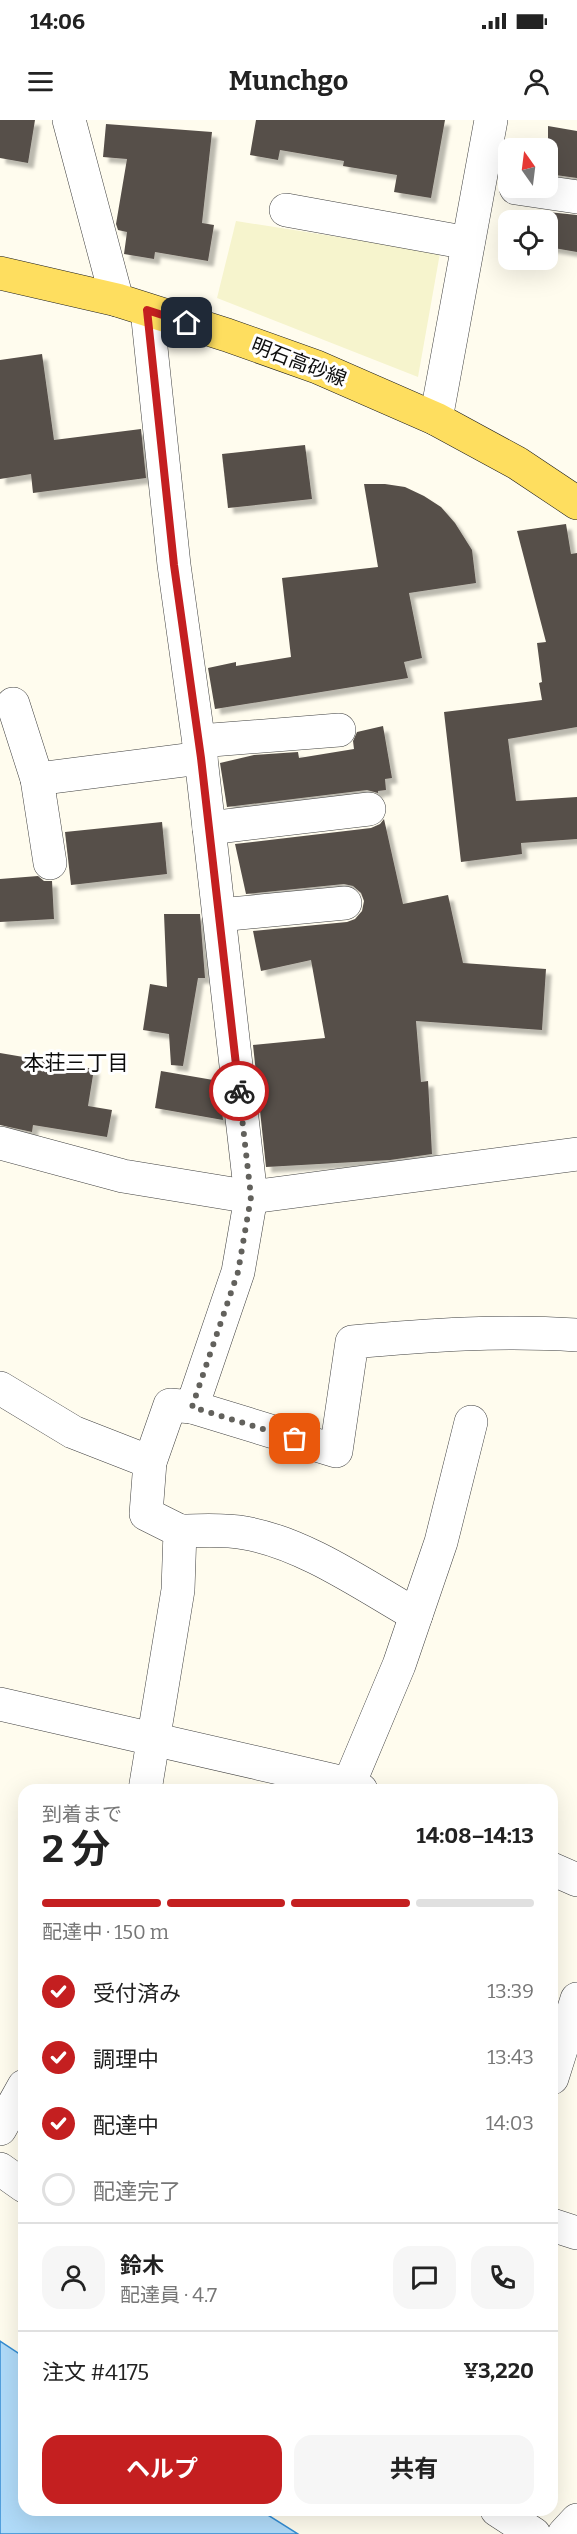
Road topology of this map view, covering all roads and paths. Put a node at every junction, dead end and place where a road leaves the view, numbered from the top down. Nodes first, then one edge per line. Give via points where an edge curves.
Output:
1 (69, 120) edge
2 (491, 120) edge
3 (494, 184) edge
4 (558, 194) edge
5 (577, 197) edge
6 (286, 210) dead end
7 (468, 243) junction
8 (0, 273) edge
9 (132, 305) junction
10 (436, 419) junction
11 (577, 503) edge
12 (13, 704) dead end
13 (339, 730) dead end
14 (200, 750) junction
15 (37, 779) junction
16 (369, 809) dead end
17 (209, 828) junction
18 (50, 863) dead end
19 (345, 903) dead end
20 (219, 915) junction
21 (0, 1143) edge
22 (577, 1154) edge
23 (251, 1197) junction
24 (577, 1335) edge
25 (0, 1388) edge
26 (192, 1407) junction
27 (471, 1422) dead end
28 (150, 1462) junction
29 (180, 1531) junction
30 (416, 1615) junction
31 (0, 1704) edge
32 (154, 1739) junction
33 (146, 1784) edge
34 (342, 1784) edge
35 (356, 1784) edge
36 (558, 1872) edge
37 (577, 1880) edge
38 (577, 1999) edge
39 (558, 2059) edge
40 (13, 2092) edge
41 (0, 2129) edge
42 (0, 2169) edge
43 (18, 2182) edge
44 (558, 2226) edge
45 (577, 2233) edge
46 (506, 2516) edge
47 (577, 2520) edge
48 (534, 2534) edge
49 (564, 2534) edge

1 - 9 street
2 - 3 street
3 - 7 street
4 - 5 street
6 - 7 street
7 - 10 street
8 - 9 main road, 明石高砂線
9 - 10 main road, 明石高砂線 via 316,367
9 - 14 street
10 - 11 main road, 明石高砂線 via 517,463
12 - 15 street
13 - 14 street
14 - 15 street
14 - 17 street
15 - 18 street
16 - 17 street
17 - 20 street
19 - 20 street
20 - 23 street
21 - 23 street via 123,1176
22 - 23 street
23 - 26 street via 238,1272
24 - 26 street via 464,1332 352,1342 336,1451
25 - 28 street via 73,1432
26 - 28 street via 170,1405
27 - 30 street via 441,1542
28 - 29 street via 146,1514
29 - 30 street via 220,1530 263,1536 308,1554
29 - 32 street via 178,1590
30 - 35 street
31 - 32 street
32 - 33 street
32 - 34 street
36 - 37 street
38 - 39 street
40 - 41 street
42 - 43 street
44 - 45 street
46 - 48 street
47 - 49 street

